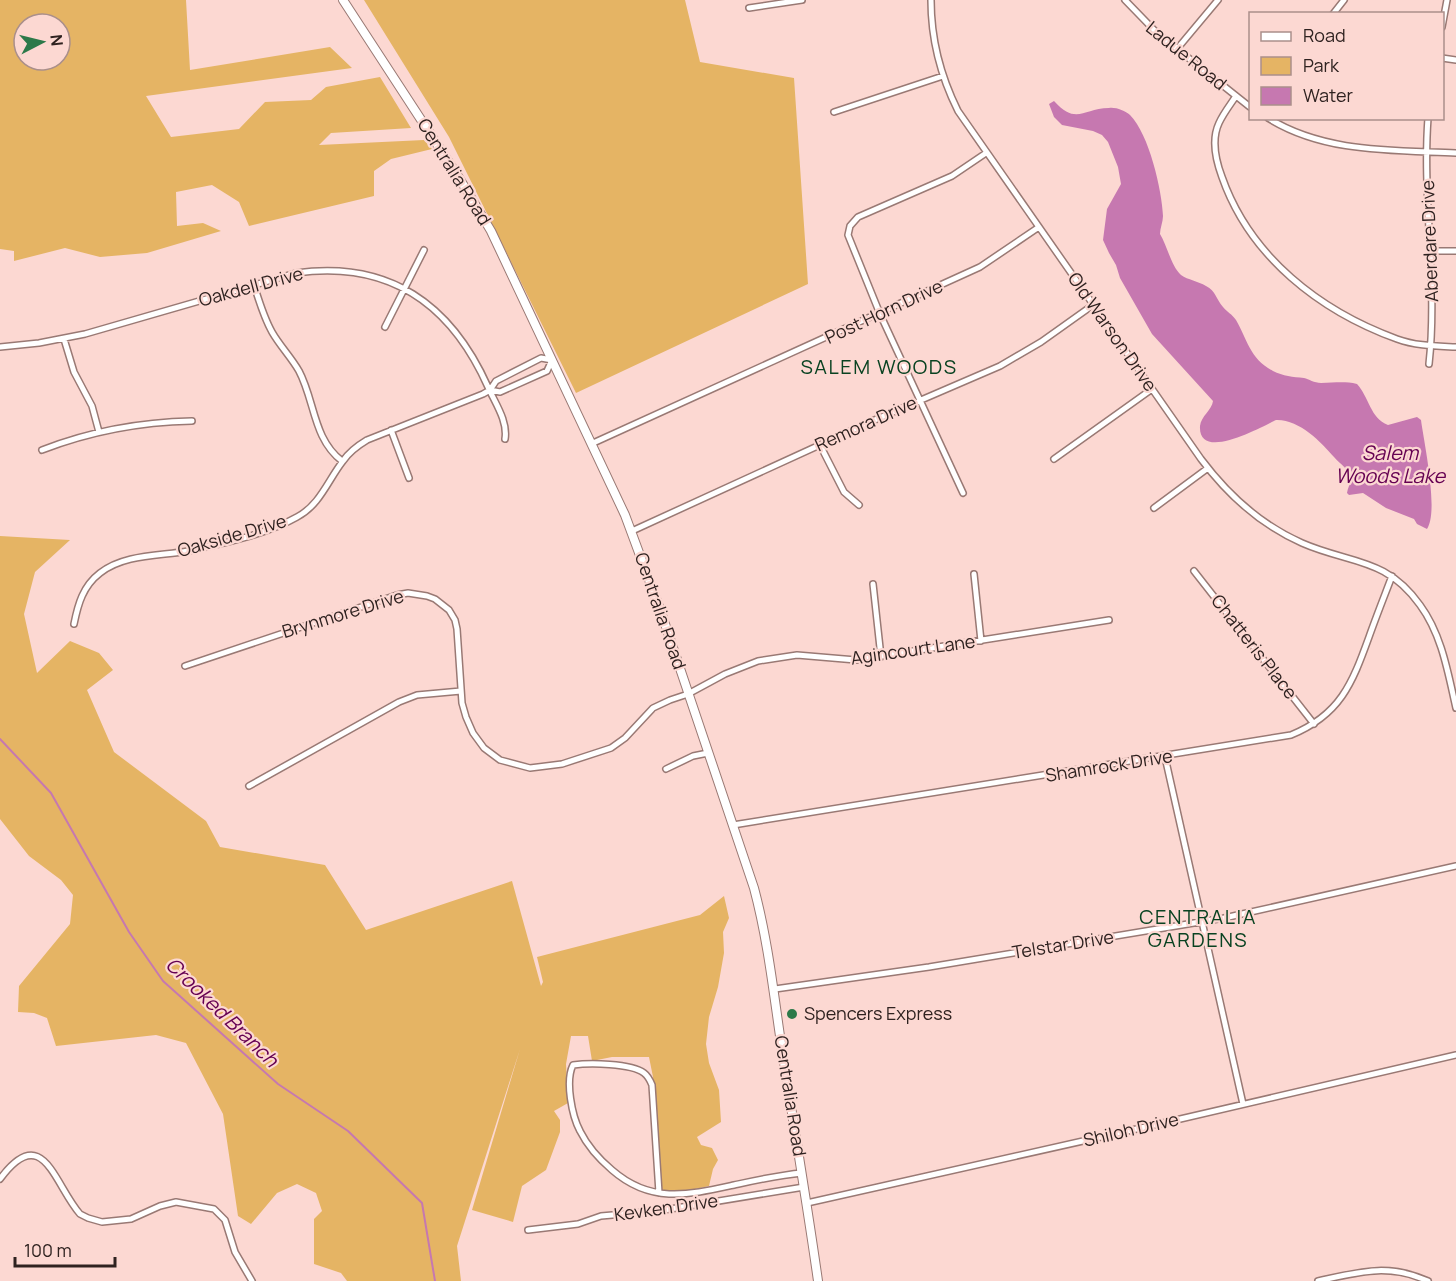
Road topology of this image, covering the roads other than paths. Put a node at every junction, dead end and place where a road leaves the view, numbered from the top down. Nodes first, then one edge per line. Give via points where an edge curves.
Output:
1 (343, 0) edge
2 (802, 0) edge
3 (931, 0) edge
4 (1125, 0) edge
5 (1218, 0) edge
6 (1344, 0) edge
7 (1447, 0) edge
8 (750, 8) dead end
9 (1335, 12) edge
10 (1444, 20) edge
11 (1177, 49) junction
12 (943, 76) junction
13 (1236, 96) junction
14 (1249, 106) edge
15 (834, 112) dead end
16 (1272, 120) edge
17 (1428, 120) edge
18 (1426, 152) junction
19 (986, 153) junction
20 (1456, 153) edge
21 (1039, 227) junction
22 (424, 250) dead end
23 (1431, 251) junction
24 (1456, 251) edge
25 (254, 285) junction
26 (404, 289) junction
27 (1094, 304) junction
28 (880, 314) junction
29 (385, 327) dead end
30 (64, 339) junction
31 (1431, 346) junction
32 (0, 347) edge
33 (1456, 347) edge
34 (552, 360) junction
35 (1429, 364) dead end
36 (1152, 388) junction
37 (490, 390) junction
38 (919, 401) junction
39 (192, 421) dead end
40 (391, 430) junction
41 (99, 432) junction
42 (505, 439) dead end
43 (591, 444) junction
44 (820, 445) junction
45 (42, 450) dead end
46 (1054, 459) dead end
47 (342, 461) junction
48 (1208, 468) junction
49 (409, 478) dead end
50 (963, 494) dead end
51 (859, 505) dead end
52 (1154, 508) dead end
53 (632, 531) junction
54 (1194, 571) dead end
55 (974, 574) dead end
56 (1392, 576) junction
57 (873, 584) dead end
58 (1109, 620) dead end
59 (74, 624) dead end
60 (981, 641) junction
61 (881, 657) junction
62 (185, 666) dead end
63 (461, 691) junction
64 (688, 694) junction
65 (1456, 708) edge
66 (1314, 724) junction
67 (708, 753) junction
68 (1165, 757) junction
69 (666, 769) dead end
70 (249, 786) dead end
71 (733, 825) junction
72 (1456, 866) edge
73 (1202, 922) junction
74 (774, 989) junction
75 (1456, 1056) edge
76 (1243, 1104) junction
77 (802, 1173) junction
78 (0, 1179) edge
79 (804, 1187) junction
80 (659, 1193) junction
81 (807, 1203) junction
82 (528, 1230) dead end
83 (252, 1281) edge
84 (818, 1281) edge
85 (1318, 1281) edge
86 (1428, 1281) edge

1 - 34 main road, Centralia Road via 482,215
2 - 8 street
3 - 12 street, Old Warson Drive via 933,35
4 - 11 street, Ladue Road
5 - 11 street
6 - 9 street
7 - 10 street
11 - 13 street, Ladue Road
12 - 15 street
12 - 19 street, Old Warson Drive via 958,111
13 - 14 street, Ladue Road
13 - 31 street via 1218,124 1216,155 1234,206 1266,253 1302,287 1340,313 1397,339
16 - 18 street via 1332,144
17 - 18 street, Aberdare Drive
18 - 20 street
18 - 23 street, Aberdare Drive
19 - 21 street, Old Warson Drive
19 - 28 street via 952,176 858,218 849,229 849,240
21 - 27 street, Old Warson Drive
21 - 28 street, Post Horn Drive via 980,267
22 - 26 street
23 - 24 street
23 - 31 street, Aberdare Drive
25 - 26 street, Oakdell Drive via 296,273 328,270 358,273
25 - 30 street, Oakdell Drive
25 - 47 street via 271,330 305,384 320,434
26 - 29 street
26 - 37 street, Oakdell Drive via 436,310 456,331
27 - 36 street, Old Warson Drive
27 - 38 street, Remora Drive via 1021,354
28 - 38 street
28 - 43 street, Post Horn Drive
30 - 32 street, Oakdell Drive
30 - 41 street
31 - 33 street
31 - 35 street, Aberdare Drive
34 - 37 street, Oakside Drive via 541,358 496,381
34 - 37 street, Oakside Drive via 547,371 500,392
34 - 43 main road, Centralia Road
36 - 46 street
36 - 48 street, Old Warson Drive
37 - 40 street, Oakside Drive
37 - 42 street, Oakdell Drive via 504,423
38 - 44 street, Remora Drive
38 - 50 street
39 - 41 street via 149,423
40 - 47 street, Oakside Drive via 361,443
40 - 49 street
41 - 45 street
43 - 53 main road, Centralia Road
44 - 51 street via 844,492
44 - 53 street, Remora Drive
47 - 59 street, Oakside Drive via 318,499 298,517 218,544 125,561 107,568 82,595
48 - 52 street
48 - 56 street, Old Warson Drive via 1271,526 1303,543 1374,565
53 - 64 main road, Centralia Road
54 - 66 street, Chatteris Place
55 - 60 street
56 - 65 street, Old Warson Drive via 1417,601 1436,632
56 - 66 street, Shamrock Drive via 1349,687 1334,708
57 - 61 street
58 - 60 street, Agincourt Lane
60 - 61 street, Agincourt Lane
61 - 64 street, Agincourt Lane via 770,658 743,666
62 - 63 street, Brynmore Drive via 397,595 419,593 442,604 454,620
63 - 64 street, Brynmore Drive via 466,717 484,748 500,760 530,768 562,764 611,748 653,708
63 - 70 street via 417,695 399,702
64 - 67 main road, Centralia Road
66 - 68 street, Shamrock Drive via 1278,739
67 - 69 street
67 - 71 main road, Centralia Road
68 - 71 street, Shamrock Drive
68 - 73 street
71 - 74 main road, Centralia Road via 762,917
72 - 73 street, Telstar Drive
73 - 74 street, Telstar Drive
73 - 76 street
74 - 77 main road, Centralia Road
75 - 76 street, Shiloh Drive
76 - 81 street, Shiloh Drive
77 - 79 main road, Centralia Road
77 - 80 street via 691,1194
78 - 83 street via 16,1160 27,1155 38,1157 81,1214 102,1222 131,1219 176,1202 214,1209 225,1220 235,1252
79 - 81 main road, Centralia Road
79 - 82 street, Kevken Drive
80 - 80 street via 622,1178 585,1140 571,1107 573,1065 638,1070 650,1079
81 - 84 main road, Centralia Road
85 - 86 street via 1377,1270 1403,1272

